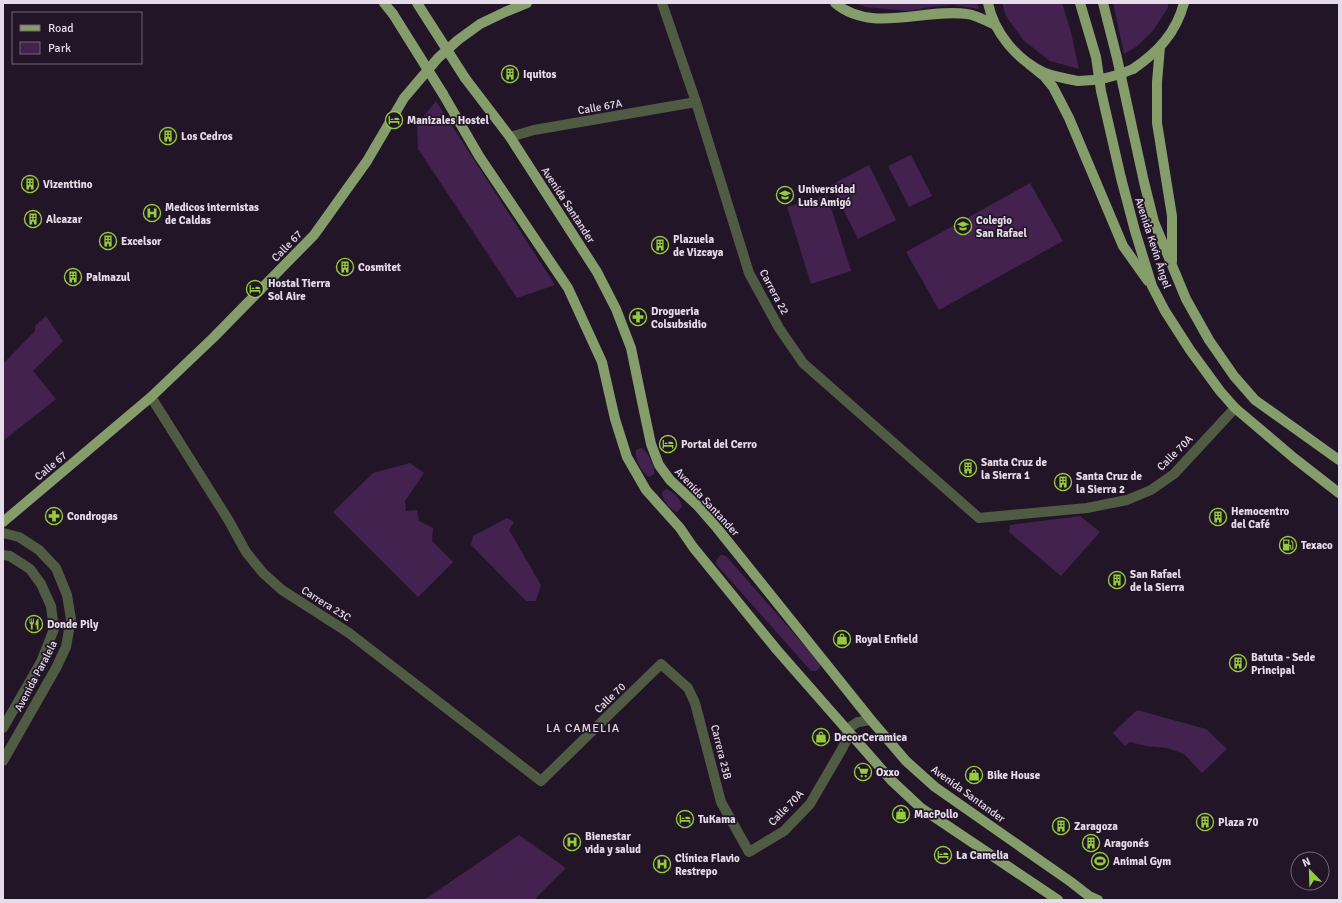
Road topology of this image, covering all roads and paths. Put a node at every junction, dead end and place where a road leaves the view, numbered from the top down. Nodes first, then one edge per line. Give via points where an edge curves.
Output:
1 (384, 3) edge
2 (417, 3) edge
3 (527, 3) edge
4 (662, 3) edge
5 (835, 3) edge
6 (988, 3) edge
7 (1080, 3) edge
8 (1103, 3) edge
9 (1184, 3) edge
10 (995, 25) junction
11 (1160, 47) junction
12 (1029, 64) junction
13 (427, 70) junction
14 (696, 102) junction
15 (510, 137) junction
16 (1172, 267) junction
17 (1152, 286) junction
18 (151, 397) junction
19 (1235, 408) junction
20 (1339, 460) edge
21 (1339, 493) edge
22 (979, 518) joint
23 (3, 522) edge
24 (3, 534) edge
25 (3, 554) edge
26 (661, 664) joint
27 (871, 720) junction
28 (3, 728) edge
29 (847, 729) junction
30 (857, 743) junction
31 (842, 749) junction
32 (3, 761) edge
33 (542, 782) joint
34 (749, 852) joint
35 (1093, 899) edge
36 (1058, 900) edge

1 - 13 main road, bridge
2 - 15 main road, Avenida Santander, bridge via 465,78
3 - 13 main road, Calle 67 via 480,24 458,40
4 - 14 street, Carrera 22
5 - 10 main road via 856,15 882,20 928,14 968,14
6 - 10 main road
7 - 17 main road, Avenida Kevin Ángel via 1096,57 1121,178
8 - 16 main road, Avenida Kevin Ángel via 1154,222
9 - 11 main road via 1176,26
10 - 12 main road via 1004,40
11 - 12 main road, bridge via 1133,69 1104,79 1078,81 1061,78
11 - 16 main road via 1157,124 1172,216
12 - 17 main road via 1053,87 1069,118 1123,246
13 - 18 main road, Calle 67 via 404,98 367,161 314,235
13 - 29 main road, bridge via 479,156 568,288 602,362 627,457 646,490 680,528 777,650
14 - 15 street, Calle 67A via 534,130
14 - 22 street, Carrera 22 via 750,273 779,328 803,363
15 - 27 main road, Avenida Santander via 597,272 616,309 631,348 651,444 659,465 670,480 717,528
16 - 20 main road, Avenida Kevin Ángel via 1209,340 1234,376 1255,400
17 - 19 main road, Avenida Kevin Ángel via 1190,350
18 - 23 main road, Calle 67
18 - 33 street, Carrera 23C via 246,552 263,573 282,590 349,633
19 - 21 main road, Avenida Kevin Ángel
19 - 22 street, Calle 70A via 1174,474 1152,490 1126,500 1088,508
24 - 32 street, Avenida Paralela via 19,537 39,550 56,568 67,595 71,619 66,647 56,668
25 - 28 street, Avenida Paralela via 30,569 41,584 51,606 54,629 41,662
26 - 33 street, Calle 70
26 - 34 street, Carrera 23B via 688,688 696,703 721,802
27 - 29 street via 858,722
27 - 35 main road, Avenida Santander via 906,761 935,787
29 - 30 main road
29 - 31 street, Calle 70A via 847,739
30 - 31 street via 852,742
30 - 36 main road via 890,780 921,808
31 - 34 street, Calle 70A via 810,804 784,831

